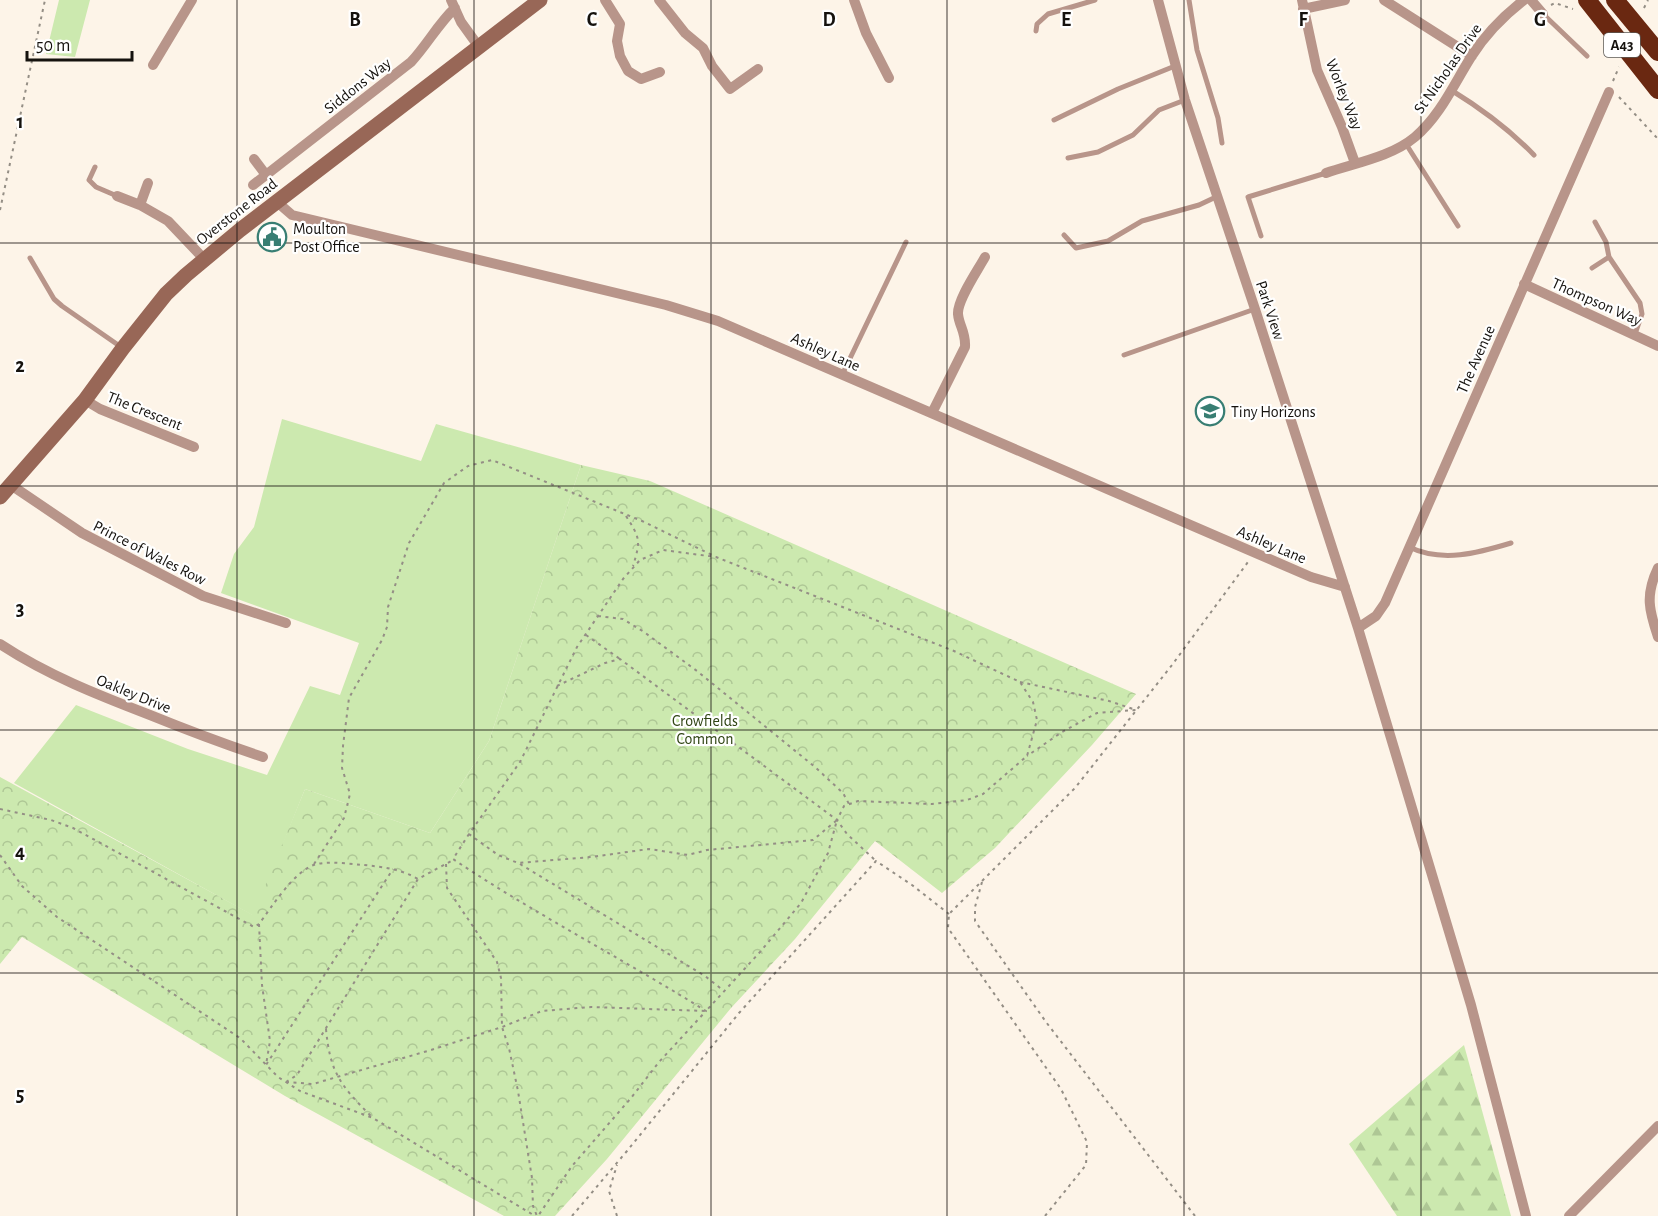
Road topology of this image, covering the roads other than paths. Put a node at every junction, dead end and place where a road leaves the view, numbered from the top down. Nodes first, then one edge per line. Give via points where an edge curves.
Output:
1 (192, 0) edge
2 (540, 0) edge
3 (604, 0) edge
4 (659, 0) edge
5 (854, 0) edge
6 (1095, 0) edge
7 (1158, 0) edge
8 (1189, 0) edge
9 (1345, 0) edge
10 (1384, 0) edge
11 (1524, 0) edge
12 (1531, 0) edge
13 (1615, 0) edge
14 (453, 4) edge
15 (1302, 5) edge
16 (1580, 5) edge
17 (1542, 13) joint
18 (1036, 32) dead end
19 (479, 47) junction
20 (1658, 52) edge
21 (1472, 56) junction
22 (1587, 56) dead end
23 (153, 64) dead end
24 (1175, 66) junction
25 (758, 69) dead end
26 (660, 72) dead end
27 (889, 78) dead end
28 (1451, 90) junction
29 (1609, 90) road end
30 (1658, 90) edge
31 (1185, 100) junction
32 (1054, 120) dead end
33 (1222, 143) dead end
34 (1406, 143) junction
35 (1534, 155) dead end
36 (1068, 158) dead end
37 (254, 159) dead end
38 (1355, 163) junction
39 (95, 167) dead end
40 (1326, 173) joint
41 (266, 175) junction
42 (148, 183) dead end
43 (252, 185) dead end
44 (117, 196) joint
45 (1218, 196) junction
46 (277, 202) junction
47 (140, 205) junction
48 (1594, 222) dead end
49 (1458, 226) dead end
50 (1064, 235) dead end
51 (1261, 236) dead end
52 (906, 242) dead end
53 (985, 257) dead end
54 (1609, 257) junction
55 (30, 258) dead end
56 (204, 259) junction
57 (1592, 268) dead end
58 (1524, 284) junction
59 (1255, 309) junction
60 (1635, 334) junction
61 (1658, 346) edge
62 (123, 348) junction
63 (1124, 355) dead end
64 (842, 375) junction
65 (85, 400) junction
66 (932, 413) junction
67 (194, 447) dead end
68 (11, 485) junction
69 (0, 497) edge
70 (1511, 543) dead end
71 (1409, 547) junction
72 (1658, 568) edge
73 (1345, 587) junction
74 (286, 623) dead end
75 (1358, 628) junction
76 (1658, 637) edge
77 (0, 644) edge
78 (262, 757) dead end
79 (1658, 1125) edge
80 (1526, 1216) edge
81 (1569, 1216) edge

1 - 23 street
2 - 19 street, Overstone Road
3 - 26 street via 619,20 617,49 628,71 641,79
4 - 25 street via 685,33 703,48 730,89
5 - 27 street
6 - 18 lane via 1048,14 1037,24
7 - 24 street, Park View
8 - 33 lane via 1197,50
9 - 15 street
10 - 21 street
11 - 21 street, St Nicholas Drive via 1503,16
12 - 17 street
13 - 20 highway, A43
14 - 19 street
14 - 41 street, Siddons Way via 411,62
15 - 38 street, Worley Way via 1317,70
16 - 30 highway, A43
17 - 22 lane
19 - 46 street, Overstone Road
21 - 28 street, St Nicholas Drive
24 - 31 street, Park View
24 - 32 lane
28 - 34 street, St Nicholas Drive via 1429,122
28 - 35 lane via 1488,113
29 - 58 street, The Avenue
31 - 36 lane via 1159,110 1133,135 1098,152
31 - 45 street, Park View
34 - 38 street, St Nicholas Drive
34 - 49 lane
37 - 41 street
38 - 40 street, St Nicholas Drive
39 - 44 lane via 89,180 96,188
40 - 51 lane via 1248,197
41 - 43 street, Siddons Way
42 - 47 street
44 - 47 street
45 - 50 lane via 1142,221 1108,241 1076,248
45 - 59 street, Park View
46 - 56 street, Overstone Road
46 - 64 street, Ashley Lane via 292,215 696,314
47 - 56 street via 168,221
48 - 54 lane via 1606,242
52 - 64 lane
53 - 66 street via 958,313 966,335 965,347
54 - 57 lane
54 - 60 lane via 1640,303 1642,314
55 - 62 lane via 54,299
56 - 62 street, Overstone Road via 166,294
58 - 60 street, Thompson Way
58 - 71 street, The Avenue
59 - 63 lane
59 - 73 street, Park View
60 - 61 street, Thompson Way
62 - 65 street, Overstone Road
64 - 66 street, Ashley Lane
65 - 67 street, The Crescent
65 - 68 street, Overstone Road
66 - 73 street, Ashley Lane via 1311,577
68 - 69 street, Overstone Road
68 - 74 street, Prince of Wales Row via 82,533 203,596
70 - 71 lane via 1454,556 1433,555
71 - 75 street, The Avenue via 1385,603 1376,616
72 - 76 street via 1648,599
73 - 75 street, Park View
75 - 80 street, Park View via 1470,1005
77 - 78 street, Oakley Drive via 95,694
79 - 81 street

